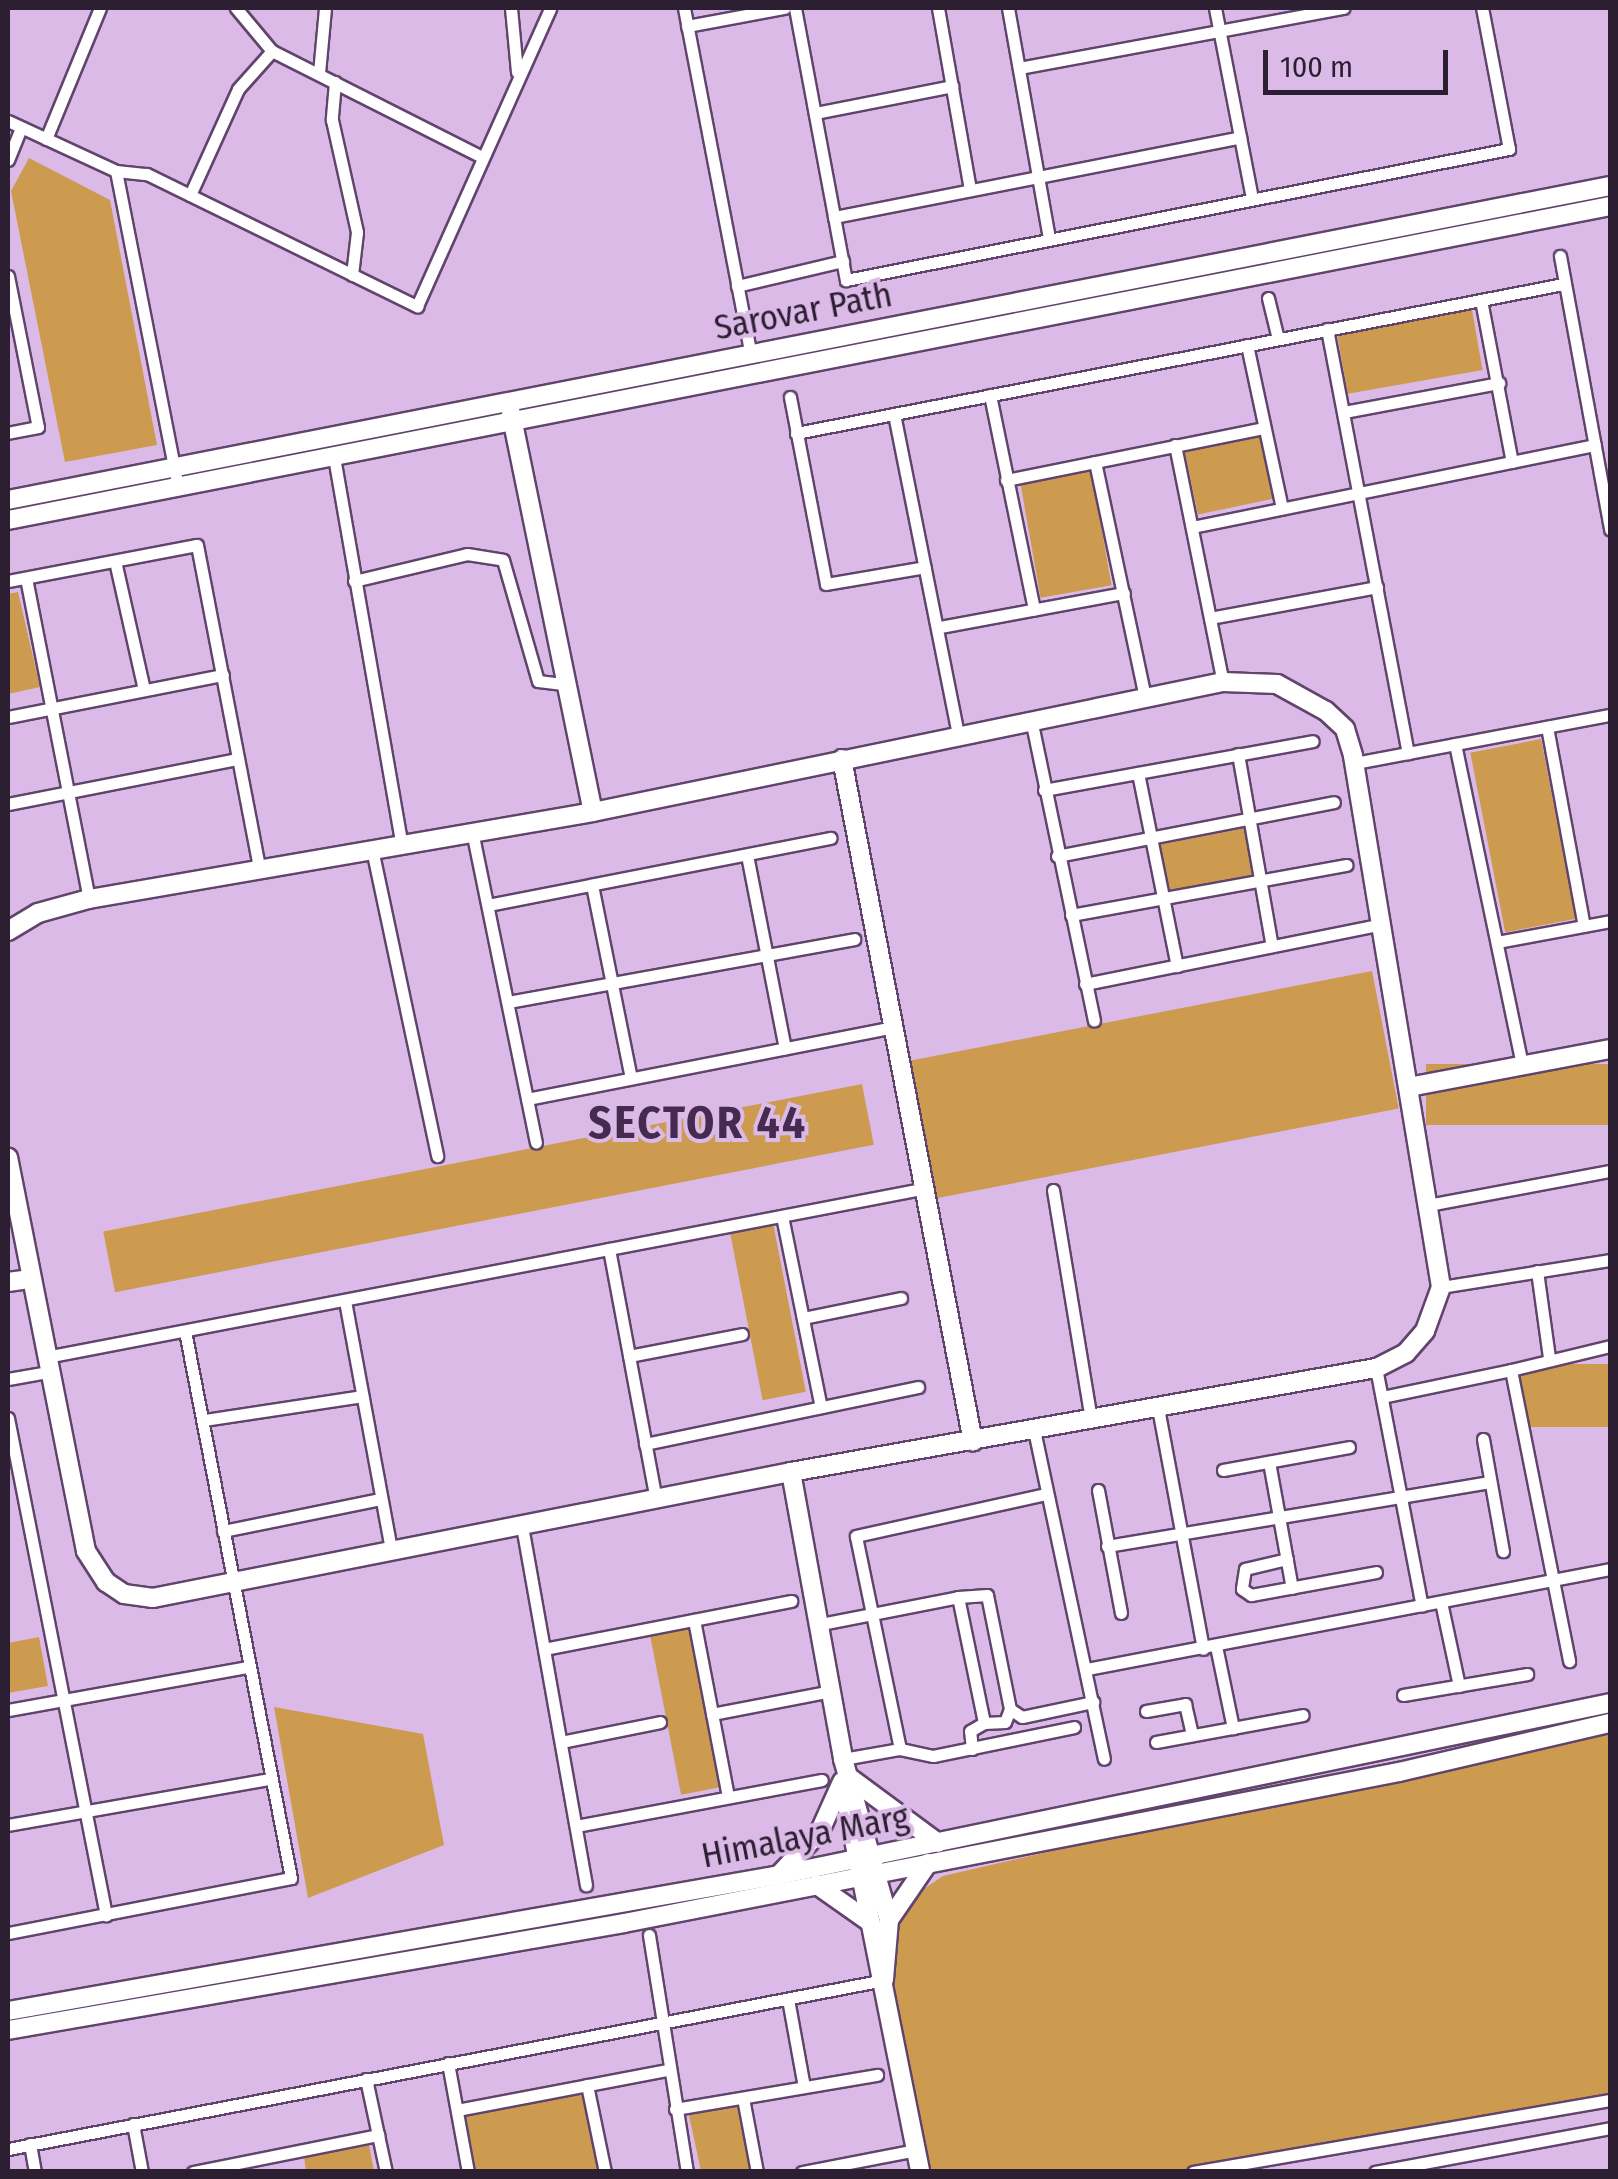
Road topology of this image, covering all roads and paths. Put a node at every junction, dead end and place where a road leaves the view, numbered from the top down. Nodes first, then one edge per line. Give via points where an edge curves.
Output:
1 (100, 8) edge
2 (236, 8) edge
3 (324, 8) edge
4 (512, 8) edge
5 (550, 8) edge
6 (684, 8) edge
7 (784, 8) edge
8 (795, 8) edge
9 (938, 8) edge
10 (1008, 8) edge
11 (1216, 8) edge
12 (1344, 8) edge
13 (1482, 8) edge
14 (688, 26) junction
15 (1220, 31) junction
16 (272, 52) junction
17 (1019, 68) junction
18 (319, 73) junction
19 (517, 76) junction
20 (335, 82) junction
21 (952, 86) junction
22 (814, 113) junction
23 (8, 121) edge
24 (21, 128) junction
25 (1240, 137) junction
26 (46, 139) junction
27 (482, 157) junction
28 (8, 160) edge
29 (116, 171) junction
30 (1038, 177) junction
31 (1610, 186) edge
32 (970, 190) junction
33 (190, 196) junction
34 (1252, 200) junction
35 (1610, 206) edge
36 (834, 217) junction
37 (1049, 239) junction
38 (1560, 256) dead end
39 (843, 261) junction
40 (352, 275) junction
41 (8, 276) edge
42 (1564, 284) junction
43 (738, 286) junction
44 (1268, 298) dead end
45 (10, 300) edge
46 (1482, 300) junction
47 (1328, 330) junction
48 (1278, 340) junction
49 (1247, 345) junction
50 (752, 365) junction
51 (1498, 383) junction
52 (990, 395) junction
53 (790, 396) dead end
54 (508, 402) junction
55 (1344, 412) junction
56 (894, 414) junction
57 (512, 422) junction
58 (1264, 428) junction
59 (8, 433) edge
60 (796, 433) junction
61 (1175, 445) junction
62 (1595, 445) junction
63 (334, 456) junction
64 (1095, 462) junction
65 (1512, 462) junction
66 (174, 468) junction
67 (1006, 480) junction
68 (178, 487) junction
69 (1360, 493) junction
70 (8, 500) edge
71 (1282, 508) junction
72 (8, 520) edge
73 (1192, 526) junction
74 (1610, 529) edge
75 (115, 561) junction
76 (924, 567) junction
77 (26, 578) junction
78 (8, 581) edge
79 (354, 581) junction
80 (1377, 587) junction
81 (1124, 592) junction
82 (1034, 610) junction
83 (1210, 618) junction
84 (940, 627) junction
85 (223, 675) junction
86 (1223, 682) junction
87 (563, 684) junction
88 (144, 690) junction
89 (1146, 697) junction
90 (54, 708) junction
91 (1610, 715) edge
92 (8, 717) edge
93 (1031, 719) junction
94 (1546, 727) junction
95 (958, 734) junction
96 (1313, 741) dead end
97 (1455, 744) junction
98 (1408, 753) junction
99 (1238, 754) junction
100 (238, 758) junction
101 (842, 759) junction
102 (1354, 763) junction
103 (1138, 773) junction
104 (1044, 790) junction
105 (70, 792) junction
106 (1334, 802) dead end
107 (8, 804) edge
108 (593, 812) junction
109 (1249, 819) junction
110 (472, 831) junction
111 (831, 838) dead end
112 (1150, 838) junction
113 (401, 842) junction
114 (372, 849) junction
115 (747, 855) junction
116 (1058, 856) junction
117 (1347, 865) dead end
118 (260, 871) junction
119 (1260, 882) junction
120 (592, 885) junction
121 (89, 899) junction
122 (1163, 899) junction
123 (488, 905) junction
124 (1070, 915) junction
125 (1610, 922) edge
126 (1382, 924) junction
127 (1584, 926) junction
128 (8, 930) edge
129 (854, 939) dead end
130 (1497, 942) junction
131 (1272, 946) junction
132 (767, 955) junction
133 (1177, 966) junction
134 (612, 983) junction
135 (1085, 984) junction
136 (508, 1002) junction
137 (1094, 1020) dead end
138 (890, 1028) junction
139 (785, 1048) junction
140 (1610, 1049) edge
141 (1522, 1066) junction
142 (631, 1078) junction
143 (1409, 1087) junction
144 (527, 1098) junction
145 (536, 1143) dead end
146 (437, 1156) dead end
147 (8, 1158) edge
148 (1610, 1170) edge
149 (922, 1189) junction
150 (1053, 1190) dead end
151 (11, 1194) edge
152 (1428, 1205) junction
153 (782, 1216) junction
154 (609, 1250) junction
155 (1610, 1260) edge
156 (1537, 1272) junction
157 (29, 1279) junction
158 (8, 1282) edge
159 (1441, 1287) junction
160 (901, 1298) dead end
161 (344, 1300) junction
162 (803, 1318) junction
163 (185, 1331) junction
164 (742, 1334) dead end
165 (1610, 1346) edge
166 (629, 1356) junction
167 (1549, 1358) junction
168 (47, 1364) junction
169 (1376, 1368) junction
170 (1512, 1370) junction
171 (8, 1380) edge
172 (918, 1387) dead end
173 (362, 1396) junction
174 (1382, 1398) junction
175 (822, 1407) junction
176 (1158, 1408) junction
177 (8, 1418) edge
178 (1090, 1419) junction
179 (204, 1420) junction
180 (1034, 1430) junction
181 (1482, 1440) dead end
182 (973, 1442) junction
183 (645, 1444) junction
184 (1349, 1447) dead end
185 (1269, 1462) junction
186 (1223, 1470) dead end
187 (791, 1472) junction
188 (1490, 1482) junction
189 (1098, 1490) dead end
190 (1045, 1494) junction
191 (380, 1498) junction
192 (1400, 1498) junction
193 (656, 1501) junction
194 (1280, 1519) junction
195 (522, 1526) junction
196 (223, 1531) junction
197 (1184, 1533) junction
198 (1107, 1546) junction
199 (392, 1548) junction
200 (1503, 1552) dead end
201 (1287, 1559) junction
202 (1610, 1569) edge
203 (1376, 1572) dead end
204 (232, 1580) junction
205 (1554, 1580) junction
206 (1292, 1588) junction
207 (958, 1597) junction
208 (791, 1601) dead end
209 (1441, 1602) junction
210 (1422, 1606) junction
211 (873, 1612) junction
212 (1121, 1613) dead end
213 (694, 1620) junction
214 (820, 1624) junction
215 (1209, 1647) junction
216 (544, 1648) junction
217 (1570, 1661) dead end
218 (248, 1667) junction
219 (1087, 1670) junction
220 (1528, 1674) dead end
221 (1459, 1686) junction
222 (831, 1691) junction
223 (1403, 1695) dead end
224 (64, 1700) junction
225 (1093, 1702) junction
226 (1610, 1703) edge
227 (1010, 1709) junction
228 (8, 1710) edge
229 (1146, 1711) dead end
230 (712, 1714) junction
231 (1302, 1716) dead end
232 (660, 1722) dead end
233 (984, 1723) junction
234 (1610, 1724) edge
235 (1074, 1728) dead end
236 (1233, 1728) junction
237 (1192, 1735) junction
238 (561, 1742) junction
239 (1156, 1742) dead end
240 (900, 1749) junction
241 (972, 1749) junction
242 (843, 1759) junction
243 (1104, 1760) dead end
244 (270, 1779) junction
245 (822, 1780) dead end
246 (846, 1780) junction
247 (728, 1797) junction
248 (86, 1811) junction
249 (8, 1825) edge
250 (576, 1826) junction
251 (938, 1843) junction
252 (928, 1863) junction
253 (868, 1866) junction
254 (779, 1875) junction
255 (586, 1885) dead end
256 (816, 1885) junction
257 (106, 1915) junction
258 (880, 1922) junction
259 (8, 1933) edge
260 (650, 1936) dead end
261 (884, 1980) junction
262 (788, 1999) junction
263 (8, 2011) edge
264 (660, 2024) junction
265 (8, 2030) edge
266 (448, 2062) junction
267 (666, 2070) junction
268 (877, 2075) dead end
269 (366, 2078) junction
270 (587, 2085) junction
271 (804, 2087) junction
272 (743, 2098) junction
273 (1610, 2100) edge
274 (675, 2109) junction
275 (457, 2110) junction
276 (133, 2124) junction
277 (1610, 2128) edge
278 (378, 2136) junction
279 (30, 2144) junction
280 (8, 2149) edge
281 (916, 2150) junction
282 (819, 2170) edge
283 (35, 2172) edge
284 (142, 2172) edge
285 (192, 2172) edge
286 (386, 2172) edge
287 (468, 2172) edge
288 (605, 2172) edge
289 (687, 2172) edge
290 (757, 2172) edge
291 (802, 2172) edge
292 (920, 2172) edge
293 (1194, 2172) edge
294 (1375, 2172) edge

1 - 26 street
2 - 16 street
3 - 18 street
4 - 19 street
5 - 19 street
6 - 14 street
7 - 14 street
8 - 22 street
9 - 21 street
10 - 17 street
11 - 15 street
12 - 15 street
13 - 34 street via 1509,149
14 - 43 street
15 - 17 street
15 - 25 street
16 - 18 street
16 - 33 street via 238,88
17 - 30 street
18 - 20 street
19 - 27 street
20 - 27 street via 387,115
20 - 40 street via 332,120 357,232
21 - 22 street
21 - 32 street
22 - 36 street
23 - 24 street
24 - 26 street
24 - 28 street
25 - 30 street
25 - 34 street
26 - 29 street
27 - 40 street via 417,306
29 - 33 street via 147,174
29 - 66 street
30 - 32 street
30 - 37 street
31 - 50 main road, Sarovar Path
32 - 36 street
33 - 40 street
34 - 37 street
35 - 50 main road, Sarovar Path
36 - 39 street
37 - 39 street via 846,280
38 - 42 street
39 - 43 street
41 - 45 street
42 - 46 street
42 - 62 street
43 - 50 street
44 - 48 street
45 - 59 street via 38,427
46 - 47 street
46 - 51 street
47 - 48 street
47 - 55 street
48 - 49 street
49 - 52 street
49 - 58 street
50 - 54 main road, Sarovar Path
50 - 57 main road, Sarovar Path
51 - 55 street
51 - 65 street
52 - 56 street
52 - 67 street
53 - 60 street
54 - 57 main road
54 - 66 main road, Sarovar Path
55 - 69 street
56 - 60 street
56 - 76 street
57 - 63 main road, Sarovar Path
57 - 87 main road
58 - 61 street
58 - 71 street
60 - 76 street via 826,584
61 - 64 street
61 - 73 street
62 - 65 street
62 - 74 street
63 - 68 main road, Sarovar Path
63 - 79 street
64 - 67 street
64 - 81 street
65 - 69 street
66 - 68 street
66 - 70 main road, Sarovar Path
67 - 82 street
68 - 72 main road, Sarovar Path
69 - 71 street
69 - 80 street
71 - 73 street
73 - 83 street
75 - 77 street
75 - 85 street via 197,545
75 - 88 street
76 - 84 street
77 - 78 street
77 - 90 street
79 - 87 street via 467,554 503,560 538,681
79 - 113 street
80 - 83 street
80 - 98 street
81 - 82 street
81 - 89 street
82 - 84 street
83 - 86 street
84 - 95 street
85 - 88 street
85 - 100 street
86 - 89 main road
86 - 102 main road via 1277,684 1306,696 1345,729
87 - 108 main road
88 - 90 street
89 - 93 main road
90 - 92 street
90 - 105 street
91 - 94 street
93 - 95 main road
93 - 104 street
94 - 97 street
94 - 127 street
95 - 101 main road
96 - 99 street
97 - 98 street
97 - 130 street
98 - 102 street
99 - 103 street
99 - 109 street
100 - 105 street
100 - 118 street
101 - 108 main road
101 - 138 main road
102 - 126 main road
103 - 104 street
103 - 112 street
104 - 116 street
105 - 107 street
105 - 121 street
106 - 109 street
108 - 110 main road
109 - 112 street
109 - 119 street
110 - 113 main road
110 - 123 street
111 - 115 street
112 - 116 street
112 - 122 street
113 - 114 main road
114 - 118 main road
114 - 146 street
115 - 120 street
115 - 132 street
116 - 124 street
117 - 119 street
118 - 121 main road
119 - 122 street
119 - 131 street
120 - 123 street
120 - 134 street
121 - 128 main road via 38,913
122 - 124 street
122 - 133 street
123 - 136 street
124 - 135 street
125 - 127 street
126 - 131 street
126 - 143 main road
127 - 130 street
129 - 132 street
130 - 141 street
131 - 133 street
132 - 134 street
132 - 139 street
133 - 135 street
134 - 136 street
134 - 142 street
135 - 137 street
136 - 144 street
138 - 139 street
138 - 149 main road
139 - 142 street
140 - 141 main road
141 - 143 main road
142 - 144 street
143 - 152 main road
144 - 145 street
147 - 151 main road
148 - 152 street
149 - 153 street
149 - 182 main road
150 - 178 street
151 - 157 main road
152 - 159 main road
153 - 154 street
153 - 162 street
154 - 161 street
154 - 166 street
155 - 156 street
156 - 159 street
156 - 167 street
157 - 158 main road
157 - 168 main road
159 - 169 main road via 1425,1331 1406,1352
160 - 162 street
161 - 163 street
161 - 173 street
162 - 175 street
163 - 168 street
163 - 179 street
164 - 166 street
165 - 167 street
166 - 183 street
167 - 170 street
168 - 171 street
168 - 204 main road via 86,1551 106,1582 124,1594 153,1598
169 - 174 street
169 - 176 main road
170 - 174 street
170 - 205 street
172 - 175 street
173 - 179 street
173 - 191 street
174 - 192 street
175 - 183 street
176 - 178 main road
176 - 197 street
177 - 224 street
178 - 180 main road
179 - 196 street
180 - 182 main road
180 - 190 street
181 - 188 street
182 - 187 main road
183 - 193 street
184 - 185 street
185 - 186 street
185 - 194 street
187 - 193 main road
187 - 214 main road
188 - 192 street
188 - 200 street
189 - 198 street
190 - 211 street via 856,1536
190 - 219 street
191 - 196 street
191 - 199 street
192 - 194 street
192 - 210 street
193 - 195 main road
194 - 197 street
194 - 201 street
195 - 199 main road
195 - 216 street
196 - 204 street
197 - 198 street
197 - 215 street
198 - 212 street
199 - 204 main road
201 - 206 street
201 - 206 street via 1251,1566 1240,1580 1251,1596
202 - 205 street
203 - 206 street
204 - 218 street
205 - 209 street
205 - 217 street
207 - 211 street
207 - 227 street via 987,1595
207 - 233 street
208 - 213 street
209 - 210 street
209 - 221 street
210 - 215 street
211 - 214 street
211 - 240 street
213 - 216 street
213 - 230 street
214 - 222 main road
215 - 219 street
215 - 236 street
216 - 238 street
218 - 224 street
218 - 244 street
219 - 225 street
220 - 221 street
221 - 223 street
222 - 230 street
222 - 242 main road
224 - 228 street
224 - 248 street
225 - 227 street via 1022,1716
225 - 243 street
226 - 251 main road, Himalaya Marg
227 - 233 street via 1005,1722
229 - 237 street via 1185,1704
230 - 247 street
231 - 236 street
232 - 238 street
233 - 241 street via 970,1731
234 - 252 main road, Himalaya Marg
235 - 241 street
236 - 237 street
237 - 239 street
238 - 250 street
240 - 241 street via 920,1756
240 - 242 street
242 - 246 main road
244 - 248 street
244 - 257 street via 291,1878
245 - 247 street
246 - 251 main road
246 - 253 main road
246 - 254 main road via 820,1832
247 - 250 street
248 - 249 street
248 - 257 street
250 - 255 street
251 - 253 main road, Himalaya Marg
252 - 253 main road, Himalaya Marg
252 - 258 main road
253 - 254 main road, Himalaya Marg
253 - 256 main road, Himalaya Marg
253 - 258 main road
254 - 263 main road, Himalaya Marg
256 - 258 main road
256 - 265 main road, Himalaya Marg
257 - 259 street
258 - 261 main road
260 - 264 street
261 - 262 street
261 - 281 main road
262 - 264 street
262 - 271 street
264 - 266 street
264 - 267 street
266 - 269 street
266 - 275 street
267 - 270 street
267 - 274 street
268 - 271 street
269 - 276 street
269 - 278 street
270 - 275 street
270 - 288 street
271 - 272 street
272 - 274 street
272 - 290 street
273 - 293 street
274 - 289 street
275 - 287 street
276 - 279 street
276 - 284 street
277 - 294 street
278 - 285 street
278 - 286 street
279 - 280 street
279 - 283 street
281 - 282 street
281 - 292 main road
282 - 291 street

